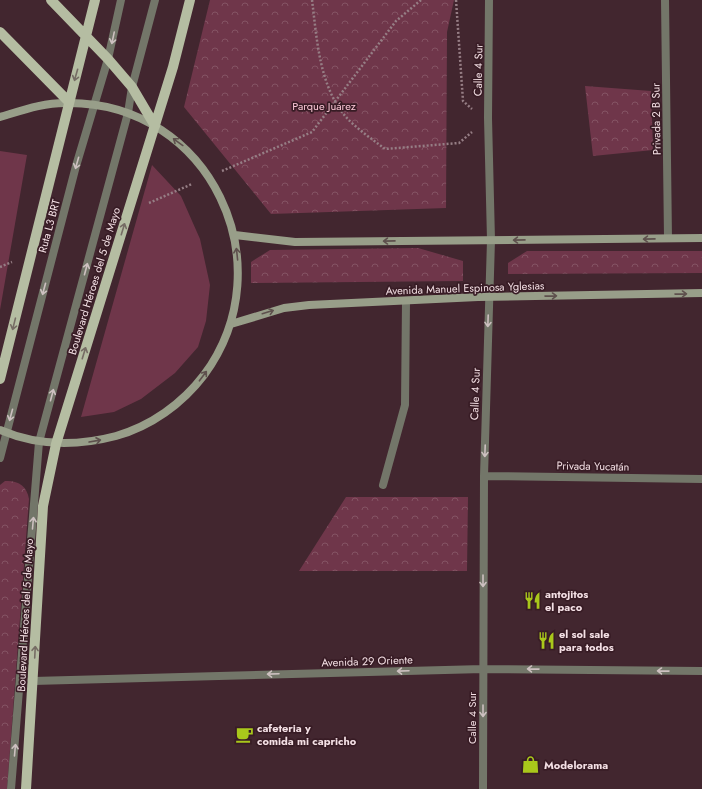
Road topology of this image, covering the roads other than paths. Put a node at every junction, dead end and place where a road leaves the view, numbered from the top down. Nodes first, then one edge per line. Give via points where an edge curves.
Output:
1 (51, 0) edge
2 (95, 0) edge
3 (121, 0) edge
4 (155, 0) edge
5 (190, 0) edge
6 (490, 0) edge
7 (665, 0) edge
8 (0, 32) edge
9 (87, 38) junction
10 (108, 59) junction
11 (132, 87) junction
12 (69, 102) junction
13 (94, 104) junction
14 (128, 113) junction
15 (0, 117) edge
16 (155, 126) junction
17 (235, 235) junction
18 (668, 238) junction
19 (702, 238) edge
20 (491, 240) junction
21 (702, 293) edge
22 (489, 297) junction
23 (406, 301) junction
24 (231, 324) junction
25 (0, 379) edge
26 (3, 432) edge
27 (39, 442) junction
28 (56, 444) junction
29 (0, 458) edge
30 (484, 476) junction
31 (702, 479) edge
32 (383, 485) dead end
33 (483, 669) junction
34 (702, 671) edge
35 (33, 681) junction
36 (12, 789) edge
37 (26, 789) edge
38 (483, 789) edge

1 - 9 main road
2 - 9 main road
3 -> 10 street, Ruta L3 BRT
4 - 11 street
5 - 16 main road, Boulevard Héroes del 5 de Mayo
6 - 20 street, Calle 4 Sur via 488,118
7 - 18 street, Privada 2 B Sur
8 - 12 main road
9 - 10 main road
9 -> 12 main road
10 - 11 main road
10 - 13 street, Ruta L3 BRT
11 - 14 street
11 - 16 main road
12 - 13 main road
12 - 15 main road via 32,107
12 -> 25 main road
13 - 14 main road
13 -> 26 street, Ruta L3 BRT
14 - 16 main road
27 -> 14 street
17 -> 16 main road via 224,202 206,172 183,146
28 -> 16 main road, Boulevard Héroes del 5 de Mayo
20 -> 17 main road via 295,242
24 -> 17 main road via 239,280
18 - 19 main road
18 -> 20 main road
20 - 22 street, Calle 4 Sur
22 -> 21 main road, Avenida Manuel Espinosa Yglesias
22 - 23 main road, Avenida Manuel Espinosa Yglesias
22 -> 30 street, Calle 4 Sur
24 -> 23 main road, Avenida Manuel Espinosa Yglesias via 284,308
23 - 32 street via 405,405
28 -> 24 main road via 101,440 130,432 164,414 193,389 211,365
26 - 27 main road
26 - 29 street, Ruta L3 BRT
27 - 28 main road
36 -> 27 street
35 -> 28 main road, Boulevard Héroes del 5 de Mayo via 43,506
30 - 31 street, Privada Yucatán
30 -> 33 street, Calle 4 Sur
34 -> 33 street, Avenida 29 Oriente
33 -> 35 street, Avenida 29 Oriente
33 -> 38 street, Calle 4 Sur
35 - 37 main road, Boulevard Héroes del 5 de Mayo

